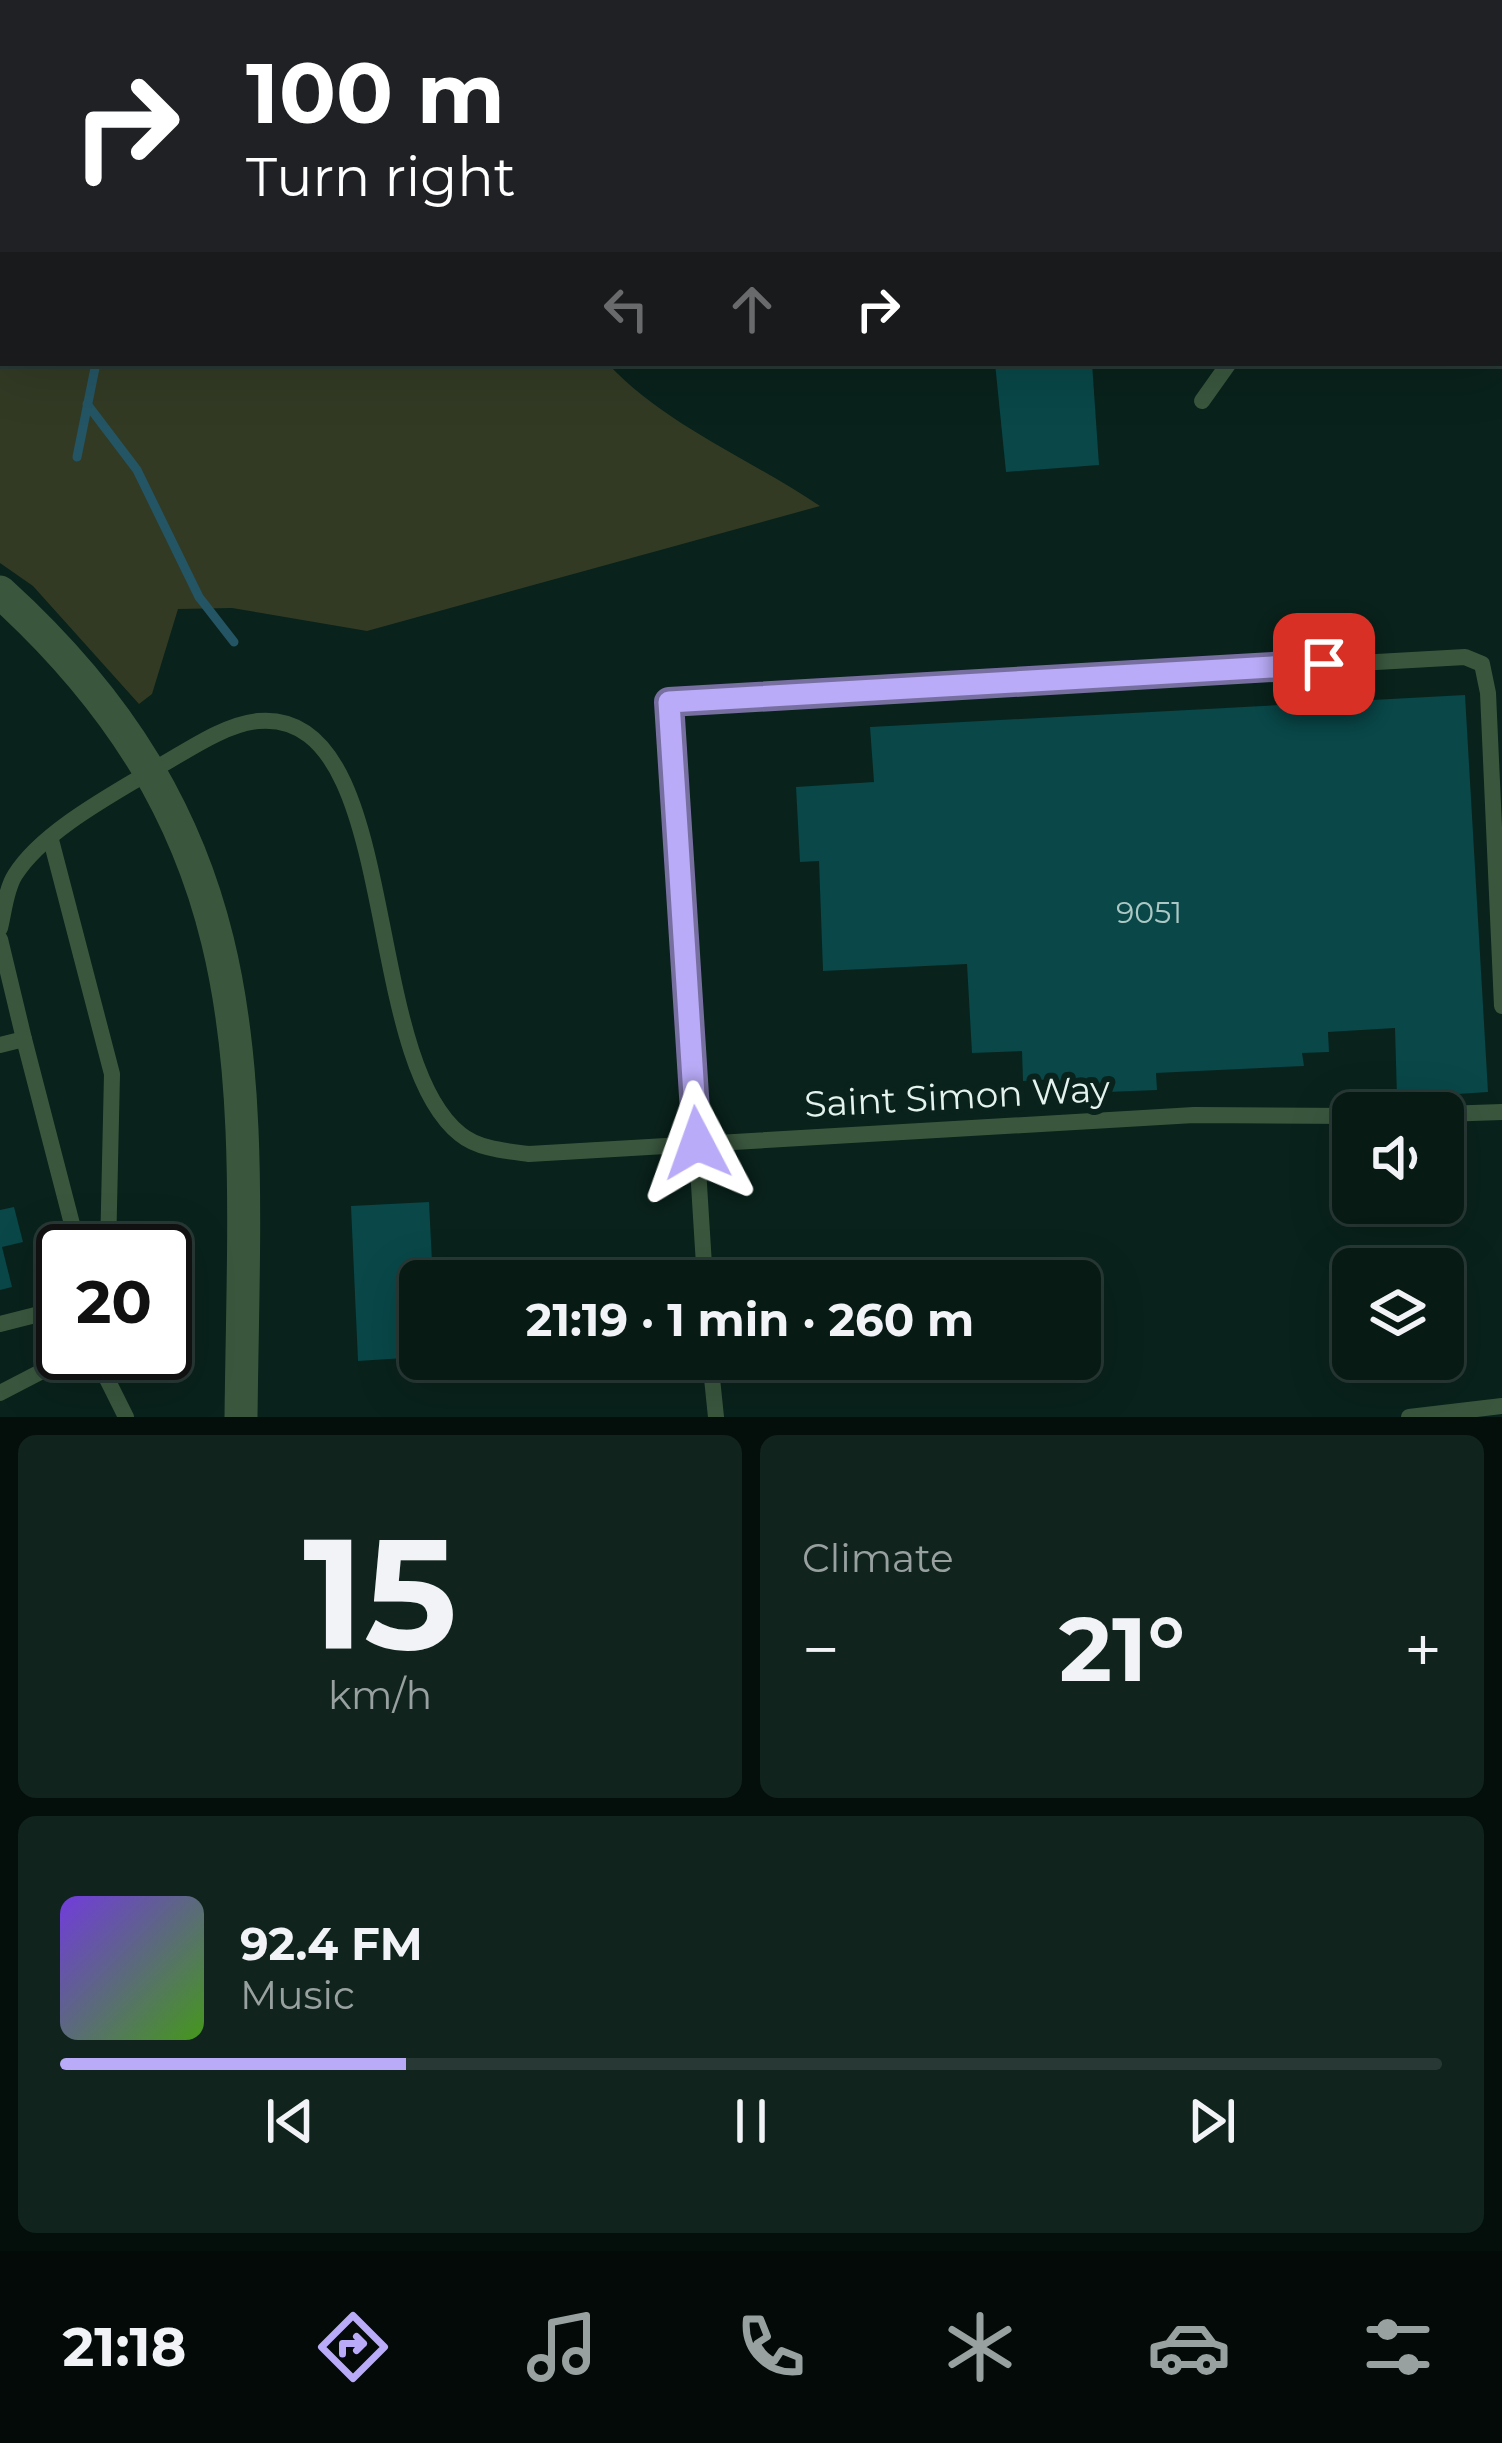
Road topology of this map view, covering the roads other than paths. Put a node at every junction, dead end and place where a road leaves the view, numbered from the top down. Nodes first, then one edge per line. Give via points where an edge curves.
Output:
1 (1227, 366) edge
2 (1202, 401) dead end
3 (0, 592) edge
4 (151, 772) junction
5 (51, 840) junction
6 (0, 928) edge
7 (0, 939) edge
8 (1502, 1006) edge
9 (23, 1039) junction
10 (0, 1045) edge
11 (1502, 1112) edge
12 (1464, 1113) edge
13 (1332, 1116) edge
14 (697, 1143) junction
15 (72, 1224) edge
16 (109, 1224) edge
17 (704, 1260) edge
18 (36, 1315) edge
19 (0, 1324) edge
20 (36, 1374) edge
21 (108, 1380) edge
22 (712, 1380) edge
23 (0, 1393) edge
24 (1502, 1406) edge
25 (127, 1417) edge
26 (241, 1417) edge
27 (716, 1417) edge
28 (1408, 1417) edge

1 - 2 lane
3 - 4 street via 78,670
4 - 5 lane, Saint Simon Way via 91,805
4 - 14 lane, Saint Simon Way via 253,722 277,721 328,747 358,814 420,1079 464,1138 529,1154
4 - 26 street via 209,904 239,1043
5 - 6 lane, Saint Simon Way via 14,876
5 - 16 lane via 112,1074
7 - 9 lane
8 - 14 lane via 1488,693 1482,664 1465,656 669,702
9 - 10 lane
9 - 15 lane
11 - 12 lane
13 - 14 lane, Saint Simon Way via 1194,1115
14 - 17 lane
18 - 19 lane
20 - 23 lane
21 - 25 lane
22 - 27 lane
24 - 28 lane

